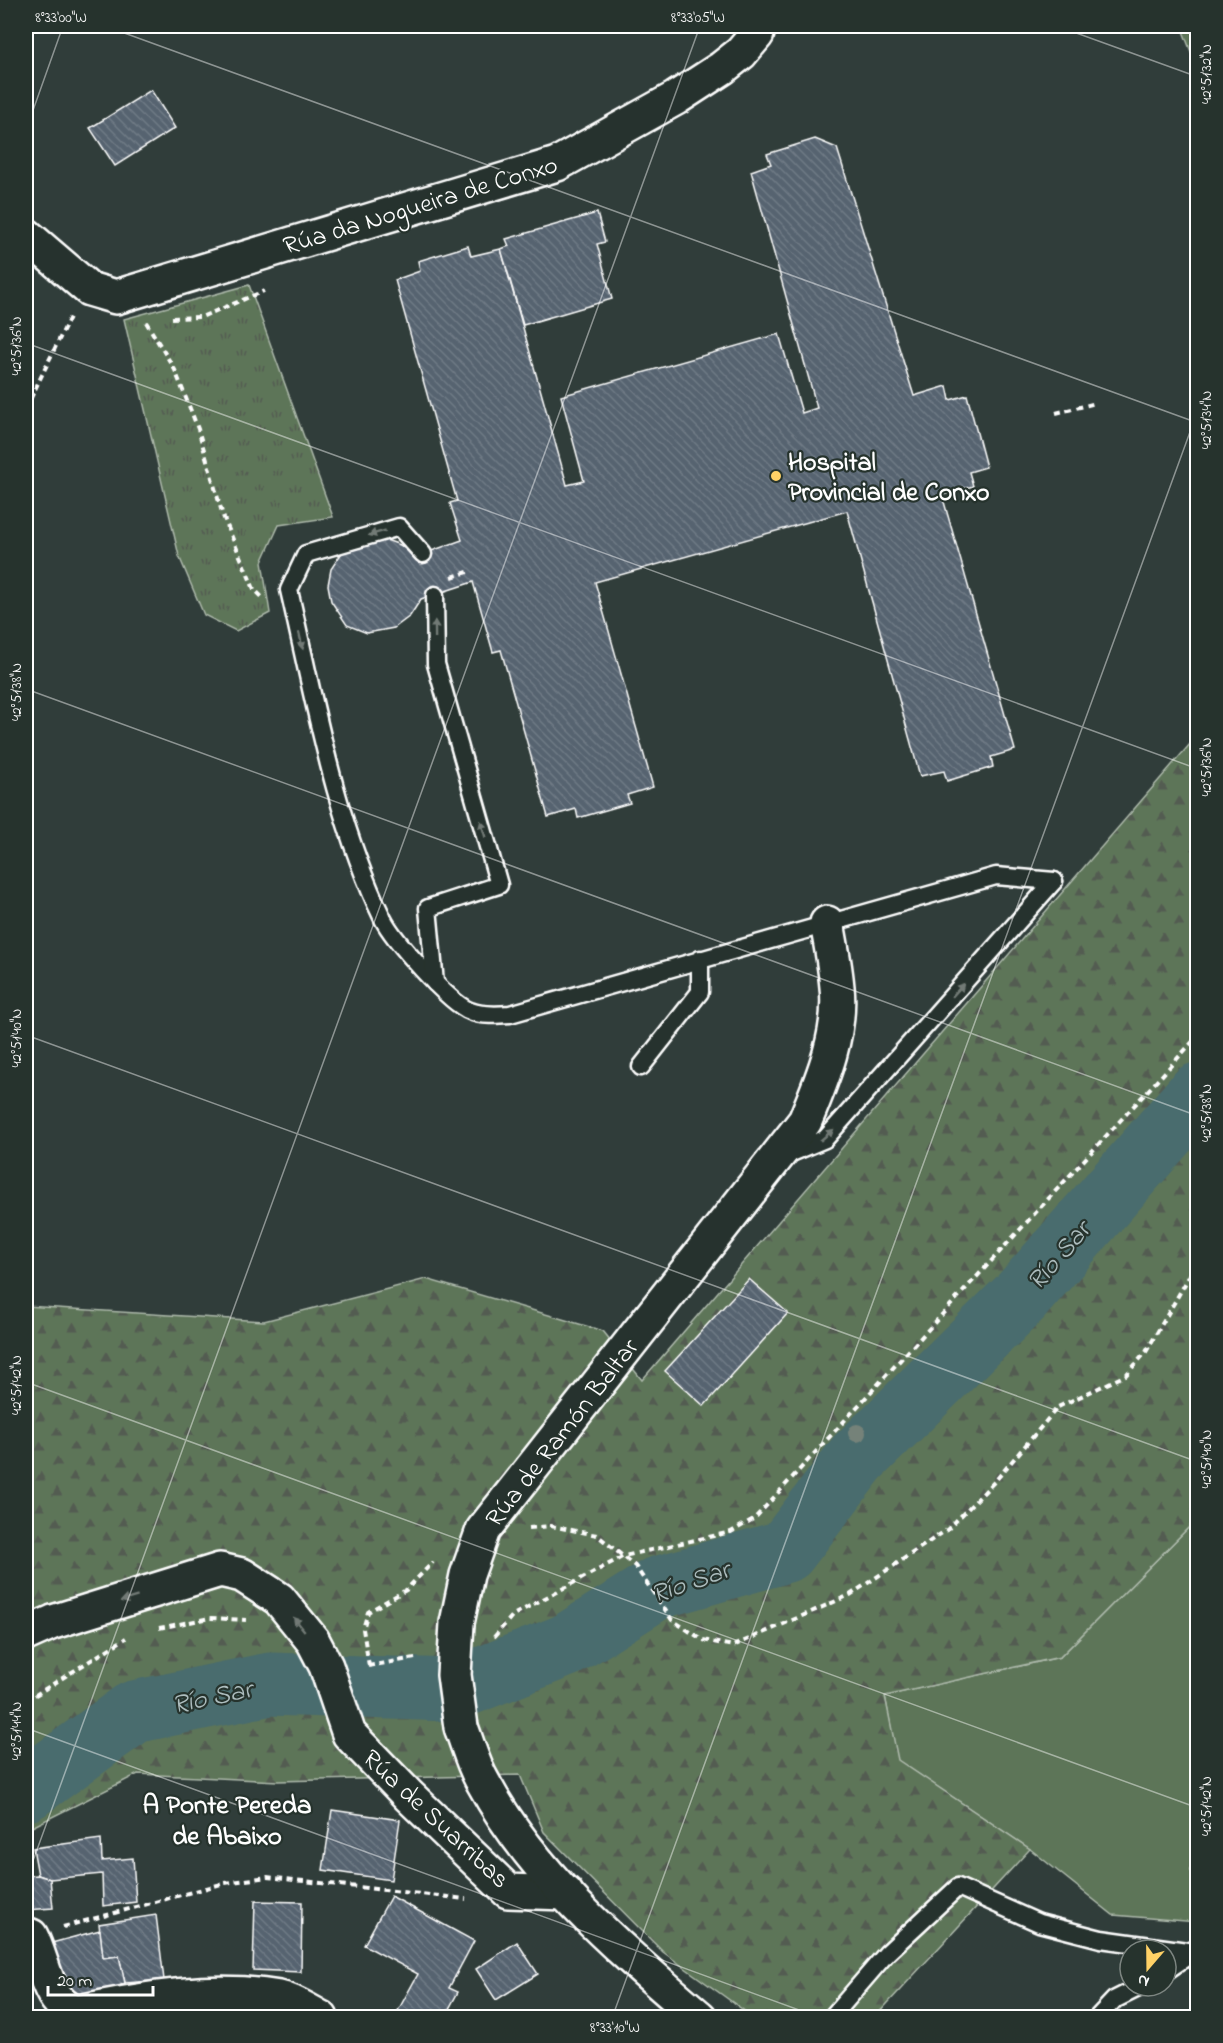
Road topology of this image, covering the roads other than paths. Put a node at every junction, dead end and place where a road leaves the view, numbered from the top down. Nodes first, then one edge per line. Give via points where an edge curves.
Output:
1 (758, 26) edge
2 (26, 235) edge
3 (423, 554) dead end
4 (435, 595) dead end
5 (827, 922) junction
6 (700, 958) junction
7 (435, 983) junction
8 (641, 1067) dead end
9 (775, 1160) junction
10 (26, 1634) edge
11 (566, 1893) junction
12 (28, 1935) edge
13 (1196, 1953) edge
14 (1178, 1964) edge
15 (1118, 1998) edge
16 (321, 2018) edge
17 (700, 2018) edge
18 (831, 2018) edge
19 (1097, 2018) edge

1 - 2 street, Rúa da Nogueira de Conxo via 757,34 741,53 722,68 557,164 102,293
3 -> 7 lane via 399,527 306,554 289,590 348,830 384,921
7 -> 4 lane via 428,908 499,885 436,664
5 - 6 lane
5 - 9 street, Rúa de Ramón Baltar via 838,989 830,1053 805,1121
9 -> 5 lane via 825,1139 1054,881 996,876
6 - 7 lane via 494,1016 470,1011
6 - 8 lane via 700,992
9 - 11 street, Rúa de Ramón Baltar, bridge via 483,1530 467,1575 457,1623 454,1675 460,1727 481,1780 499,1810 523,1846
11 -> 10 street, Rúa de Suarribas via 508,1891 409,1797 349,1734 313,1641 279,1599 242,1575 220,1570
11 - 17 street, Rúa de Ramón Baltar via 635,1962
12 - 16 street via 56,2000 69,2011 148,1998 245,1995 281,1999
13 - 14 lane
13 - 18 lane via 1101,1939 1039,1923 958,1887 887,1953
15 - 19 lane

